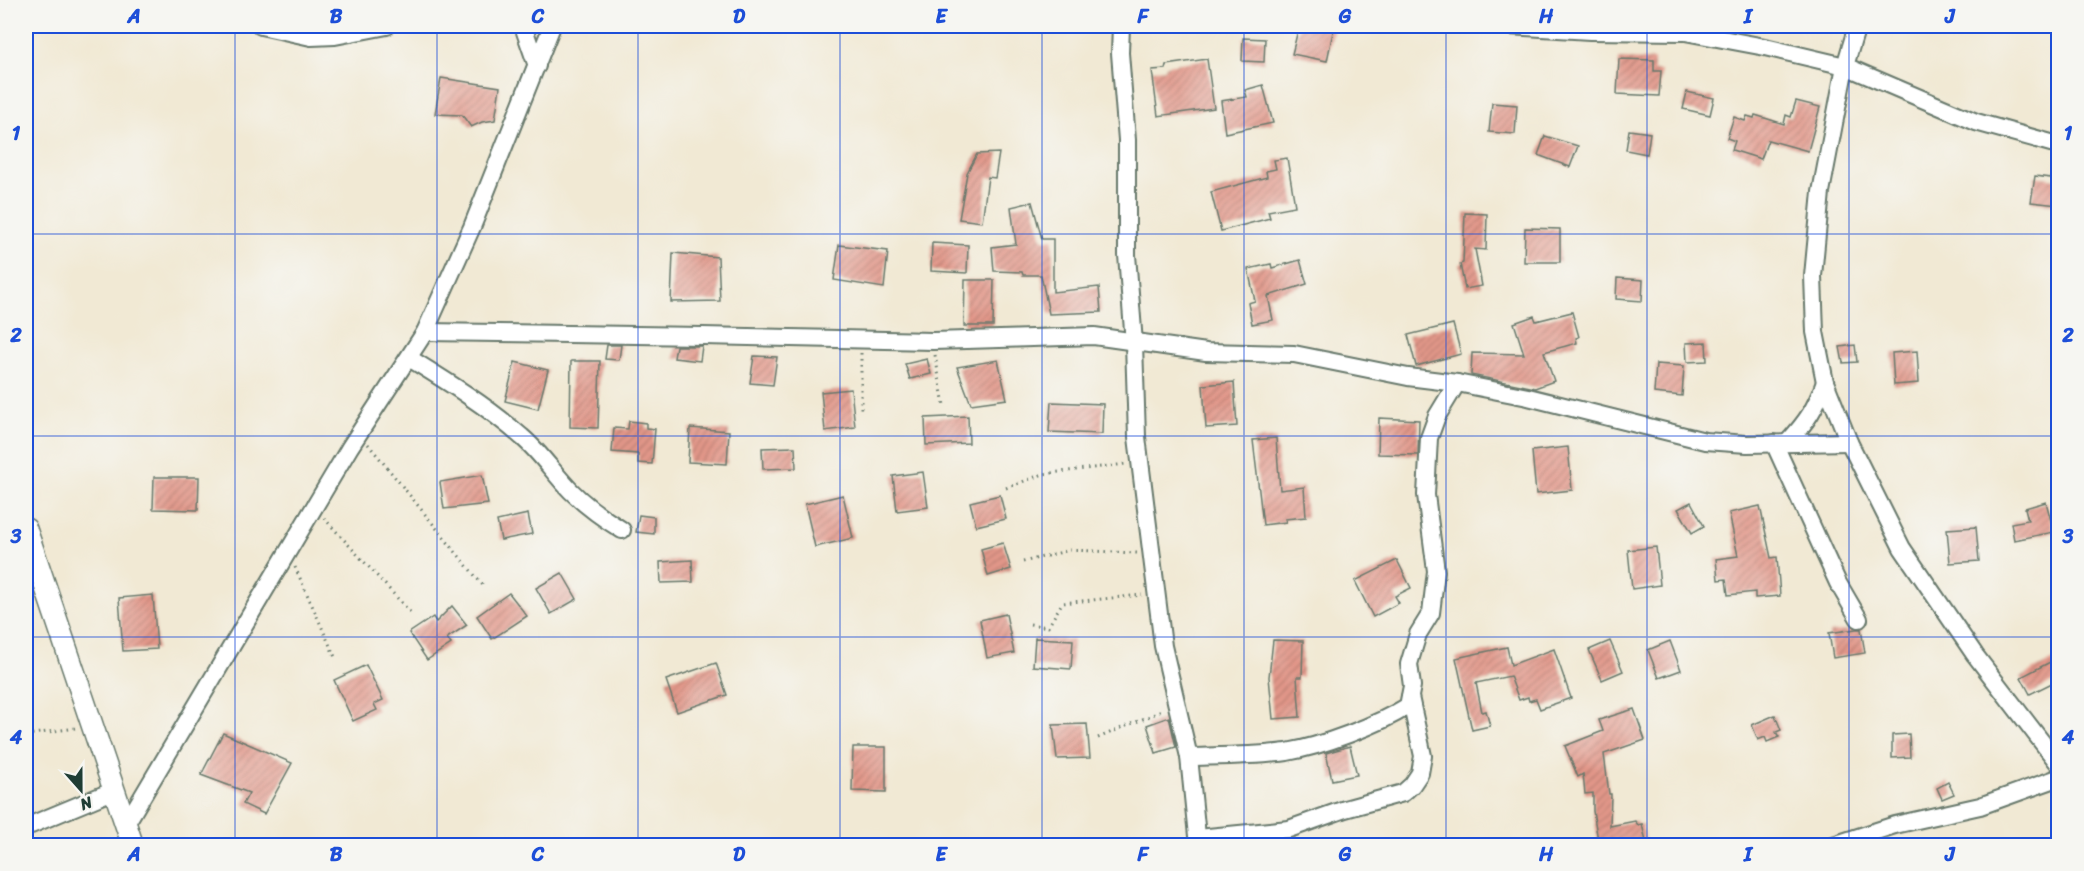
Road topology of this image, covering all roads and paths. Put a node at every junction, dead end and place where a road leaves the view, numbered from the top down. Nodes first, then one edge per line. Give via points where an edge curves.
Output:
1 (261, 26) edge
2 (387, 26) edge
3 (523, 26) edge
4 (552, 26) edge
5 (1121, 26) edge
6 (1508, 26) edge
7 (1857, 26) edge
8 (537, 66) junction
9 (1845, 66) junction
10 (2058, 146) edge
11 (425, 332) junction
12 (860, 340) junction
13 (933, 341) junction
14 (1134, 343) junction
15 (409, 358) junction
16 (1826, 382) junction
17 (1457, 383) junction
18 (944, 405) dead end
19 (861, 409) dead end
20 (360, 433) junction
21 (1781, 442) junction
22 (1849, 442) junction
23 (1140, 463) junction
24 (1006, 488) dead end
25 (315, 508) junction
26 (26, 530) edge
27 (622, 530) dead end
28 (289, 551) junction
29 (1151, 553) junction
30 (1023, 562) dead end
31 (484, 588) dead end
32 (1156, 593) junction
33 (411, 613) dead end
34 (1858, 619) dead end
35 (1029, 624) dead end
36 (335, 657) dead end
37 (1410, 697) junction
38 (1177, 704) junction
39 (93, 725) junction
40 (26, 735) edge
41 (1098, 738) dead end
42 (1189, 758) junction
43 (2058, 763) edge
44 (2058, 778) edge
45 (115, 790) junction
46 (126, 825) junction
47 (26, 827) edge
48 (1198, 842) edge
49 (133, 846) edge
50 (1830, 846) edge

1 - 2 street via 311,37
3 - 8 street
4 - 8 street
5 - 14 street via 1127,140 1127,255
6 - 9 street via 1685,32
7 - 9 street
8 - 11 street
9 - 10 street via 1976,122
9 - 16 street via 1821,192 1813,276 1815,332
11 - 12 street
11 - 15 street
12 - 13 street
12 - 19 path
13 - 14 street via 1094,336
13 - 18 path
14 - 17 street via 1206,352 1294,354
14 - 23 street
15 - 20 street
15 - 27 street via 472,397 523,438 571,491
16 - 21 street via 1807,422
16 - 22 street
17 - 21 street via 1705,441
17 - 37 street via 1429,438 1426,495 1436,572 1431,613 1418,634 1409,664
20 - 25 street
20 - 31 path
21 - 22 street
21 - 34 street via 1838,583
22 - 43 street via 1902,548 1975,655
23 - 24 path via 1043,474
23 - 29 street
25 - 28 street
25 - 33 path
26 - 39 main road
28 - 36 path
28 - 46 street
29 - 30 path via 1070,550
29 - 32 street
32 - 35 path via 1062,603 1048,627
32 - 38 street
37 - 42 street via 1408,706 1389,718 1289,751
37 - 48 street via 1423,756 1420,773 1403,792 1289,829
38 - 41 path
38 - 42 street
39 - 40 path
39 - 45 main road
42 - 48 street
44 - 50 street via 1980,806 1895,825
45 - 46 main road
45 - 47 street
46 - 49 main road

